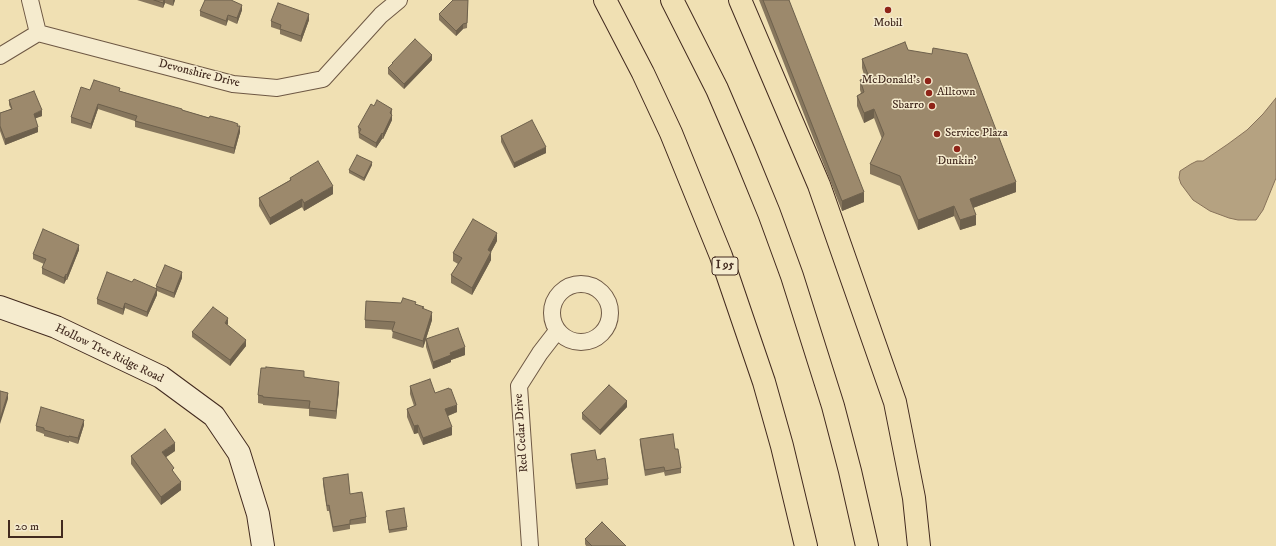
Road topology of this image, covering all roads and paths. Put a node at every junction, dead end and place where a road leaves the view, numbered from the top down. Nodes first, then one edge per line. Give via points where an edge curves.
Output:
1 (30, 0) edge
2 (399, 0) edge
3 (605, 0) edge
4 (672, 0) edge
5 (740, 0) edge
6 (38, 32) junction
7 (0, 56) edge
8 (0, 307) edge
9 (557, 331) dead end
10 (263, 546) edge
11 (530, 546) edge
12 (806, 546) edge
13 (867, 546) edge
14 (919, 546) edge

1 - 6 street
2 - 6 street, Devonshire Drive via 381,15 323,79 276,88 234,84
3 - 12 highway, I 95 via 671,133 721,256 764,382
4 - 13 highway via 717,89 769,213 792,276 833,406
5 - 14 highway via 819,185 895,402 914,498
6 - 7 street
8 - 10 main road, Hollow Tree Ridge Road via 56,327 161,377 214,416 239,453 258,514
9 - 11 street, Red Cedar Drive via 519,386

